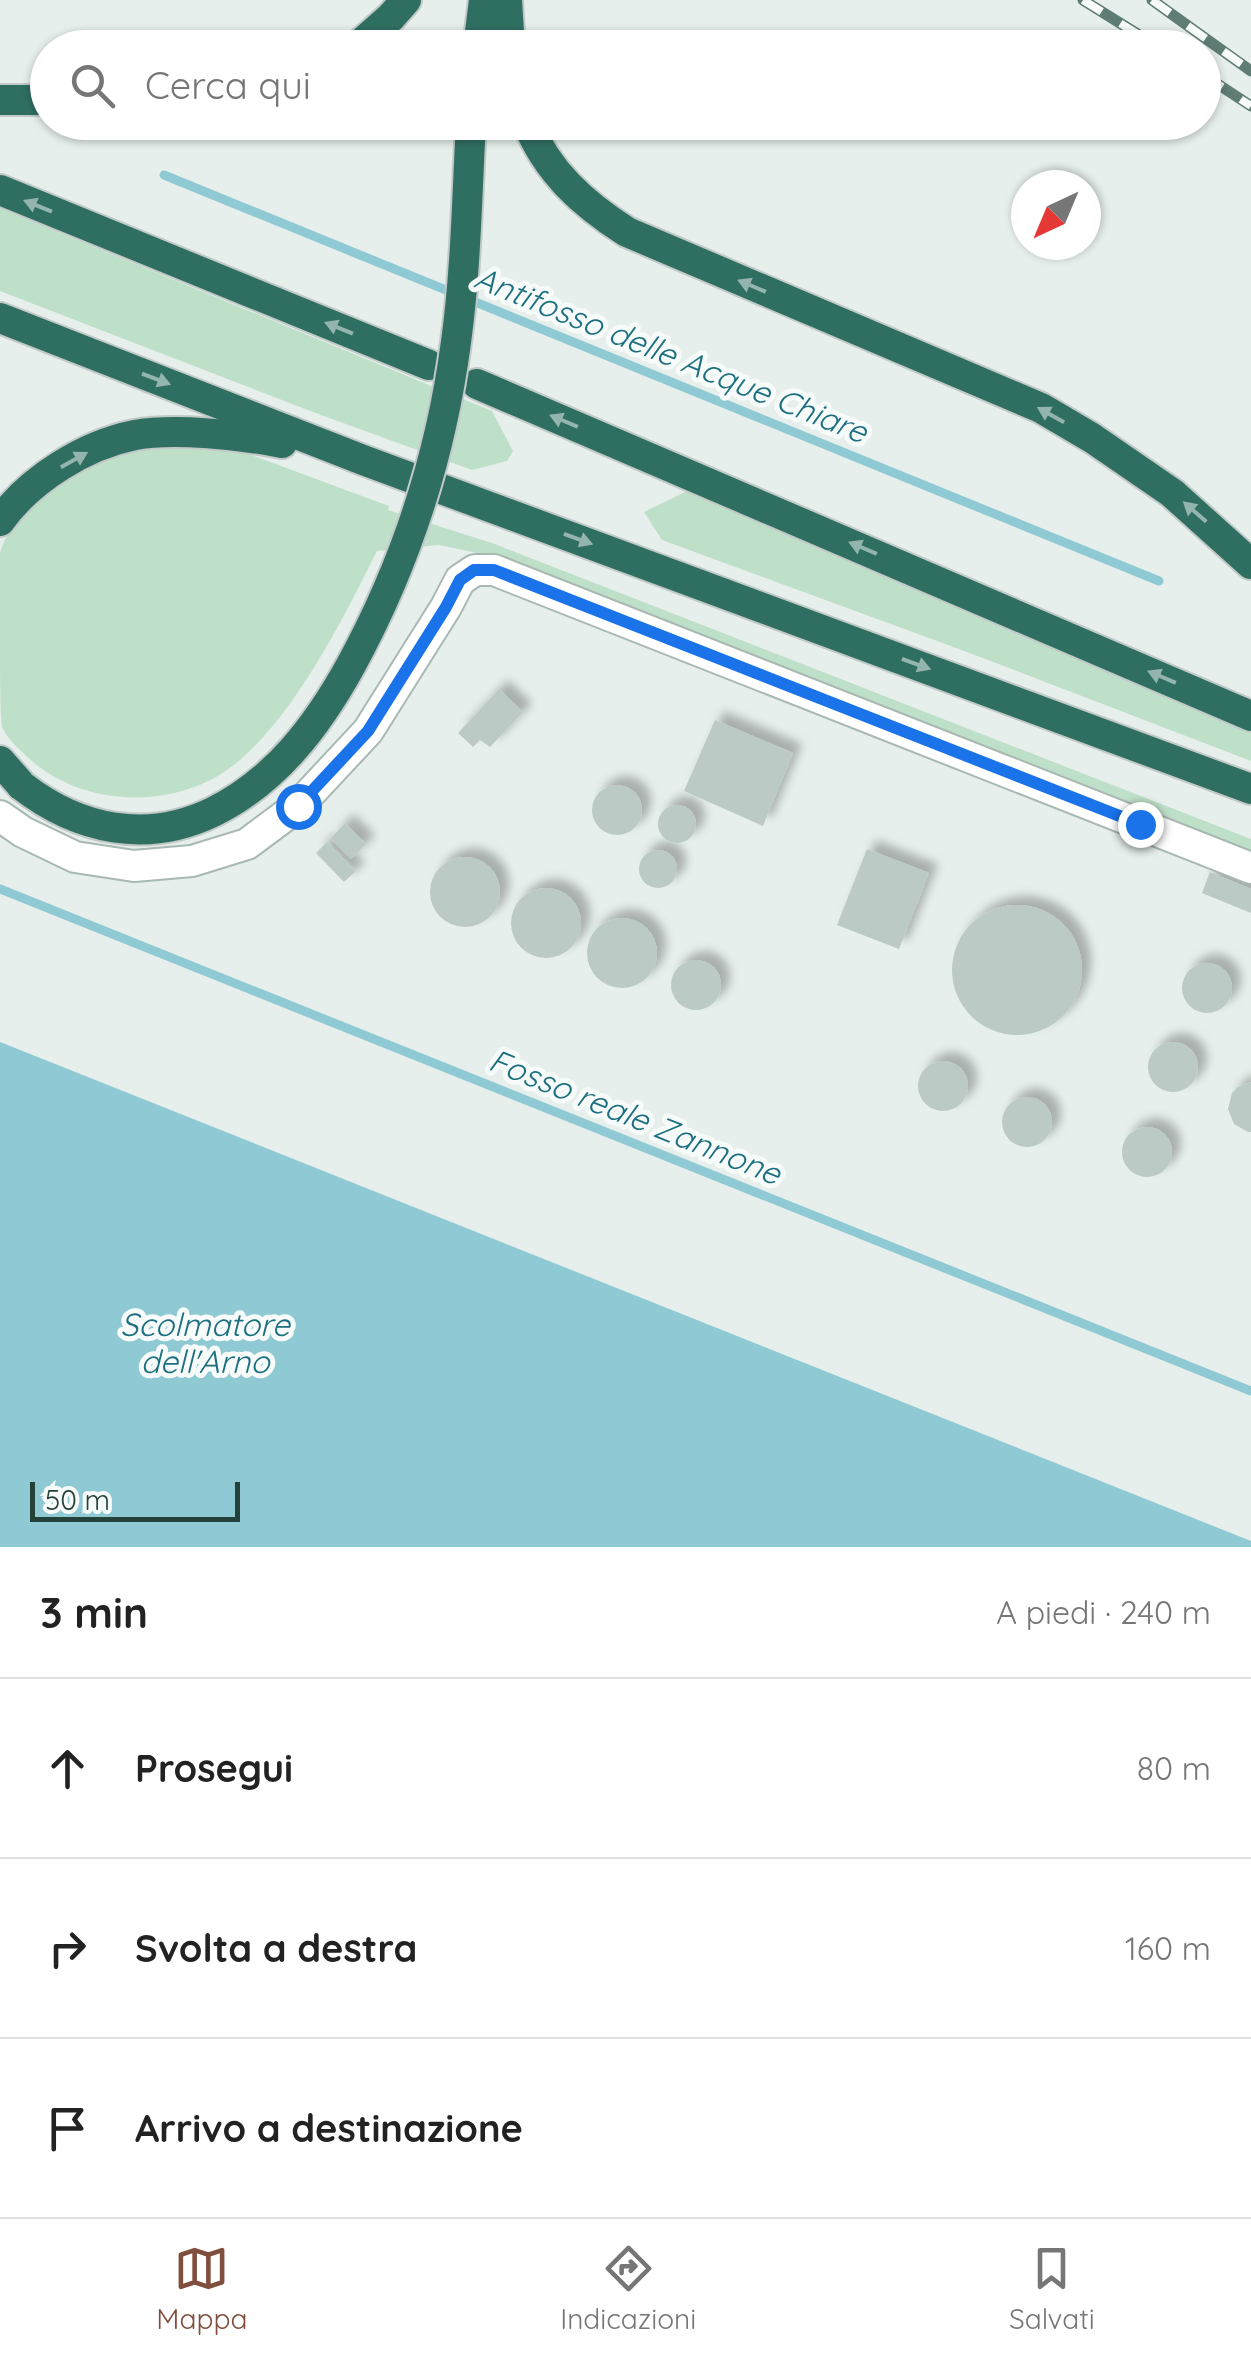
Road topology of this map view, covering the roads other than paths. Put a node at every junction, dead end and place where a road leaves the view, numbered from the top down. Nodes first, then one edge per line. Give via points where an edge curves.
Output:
1 (406, 0) edge
2 (484, 0) edge
3 (506, 0) edge
4 (377, 30) edge
5 (480, 30) edge
6 (508, 30) edge
7 (0, 100) edge
8 (30, 100) edge
9 (471, 140) edge
10 (535, 140) edge
11 (0, 190) edge
12 (0, 318) edge
13 (430, 365) dead end
14 (477, 384) dead end
15 (363, 460) junction
16 (0, 521) edge
17 (1251, 564) edge
18 (1251, 716) edge
19 (1137, 746) junction
20 (0, 761) edge
21 (1251, 789) edge
22 (1251, 800) edge
23 (0, 816) edge
24 (1251, 868) edge

1 - 4 highway
2 - 5 highway
3 - 6 highway
7 - 8 highway
9 - 20 highway, bridge via 456,341 431,467 389,589 326,708 257,786 170,828 100,826 69,816 22,786
17 -> 10 highway via 1172,493 1041,408 627,232 564,183
13 -> 11 highway
12 -> 15 highway
18 -> 14 highway
16 -> 15 highway via 50,474 99,446 135,435 253,437
15 -> 19 highway
19 - 21 highway
19 - 22 highway
23 - 24 lane via 75,857 134,866 192,861 247,844 298,806 368,731 460,580 474,570 494,570

